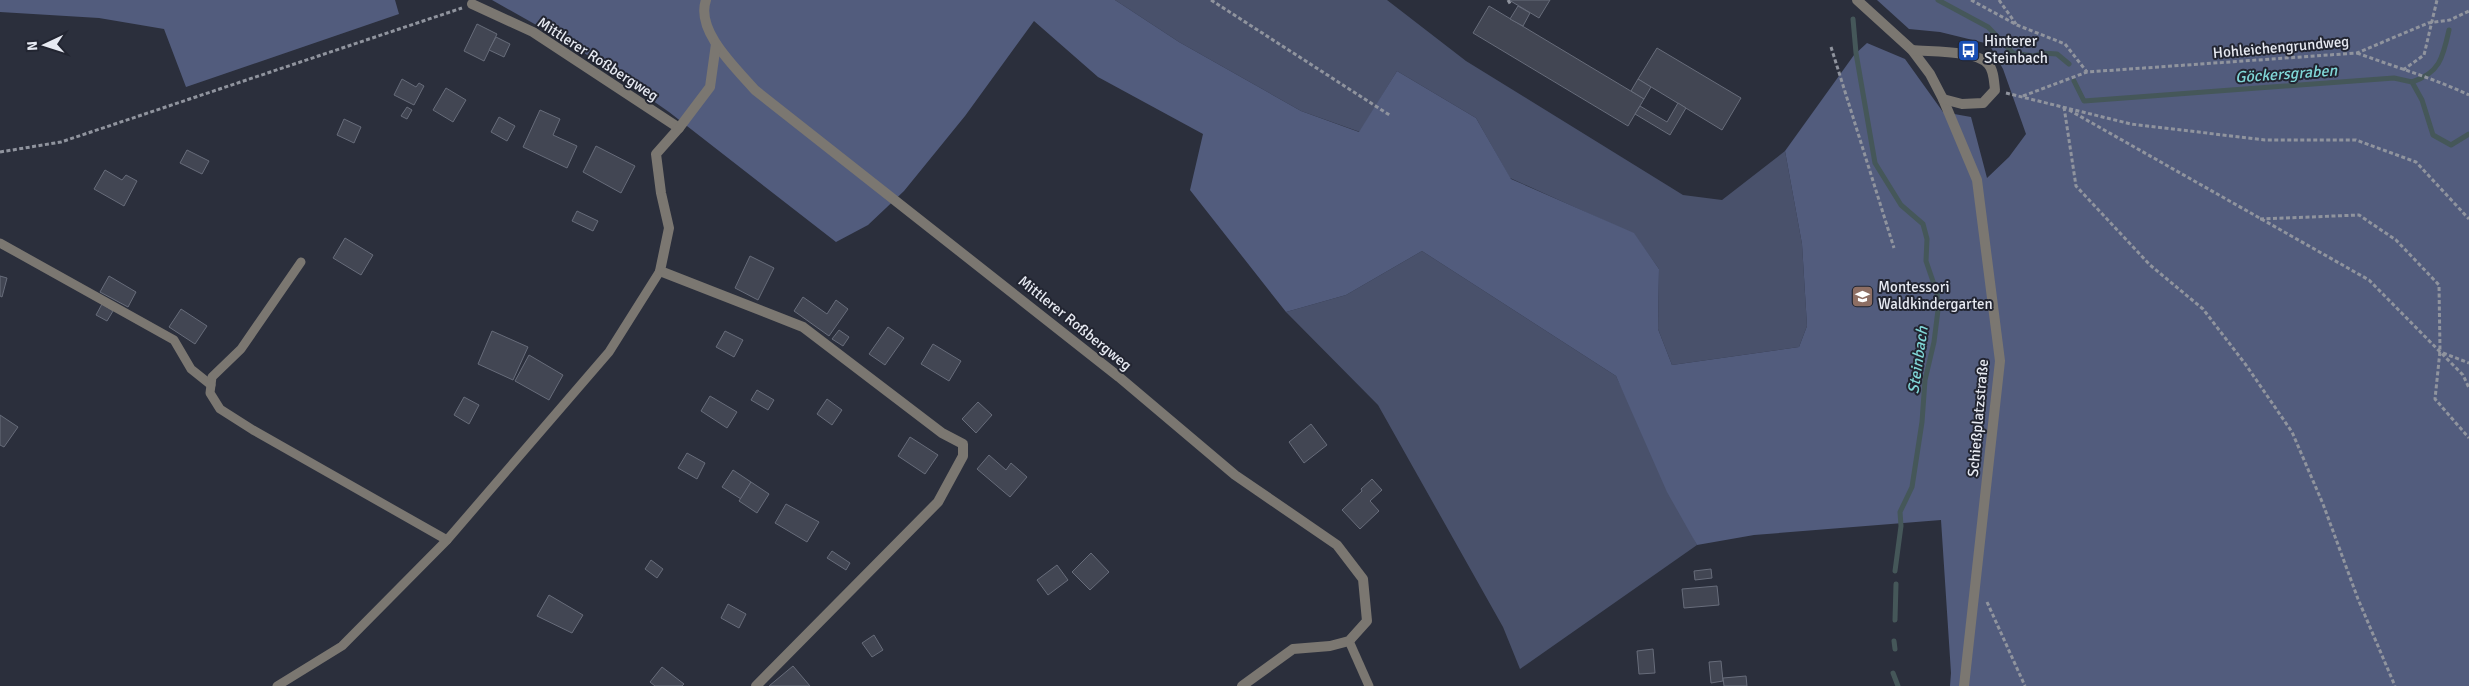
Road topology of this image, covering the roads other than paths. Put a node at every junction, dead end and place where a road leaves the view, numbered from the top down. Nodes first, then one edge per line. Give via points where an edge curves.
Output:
1 (1857, 0) edge
2 (706, 1) edge
3 (472, 4) road end
4 (716, 44) junction
5 (1912, 50) junction
6 (1943, 99) junction
7 (680, 128) junction
8 (0, 243) edge
9 (301, 262) dead end
10 (660, 271) junction
11 (211, 385) junction
12 (447, 540) junction
13 (1348, 642) junction
14 (277, 686) edge
15 (756, 686) edge
16 (1242, 686) edge
17 (1369, 686) edge
18 (1964, 686) edge

1 - 5 street, Schießplatzstraße
2 - 4 street, Mittlerer Roßbergweg via 703,12
3 - 7 street, Mittlerer Roßbergweg via 532,32
4 - 7 street via 710,87
4 - 13 street, Mittlerer Roßbergweg via 756,90 1119,377 1235,475 1337,545 1362,579 1367,622
5 - 6 street, Schießplatzstraße
5 - 6 street via 1968,55 1988,63 1996,90 1983,103 1962,104
6 - 18 street, Schießplatzstraße via 1977,180 2000,361
7 - 10 street via 656,154 669,228
8 - 11 lane via 174,340 191,369
9 - 11 lane via 241,349 212,377
10 - 12 lane via 609,352
10 - 15 street via 803,327 942,433 963,444 963,456 938,502
11 - 12 lane via 210,392 220,409
12 - 14 lane via 342,646
13 - 16 street via 1293,649
13 - 17 lane

